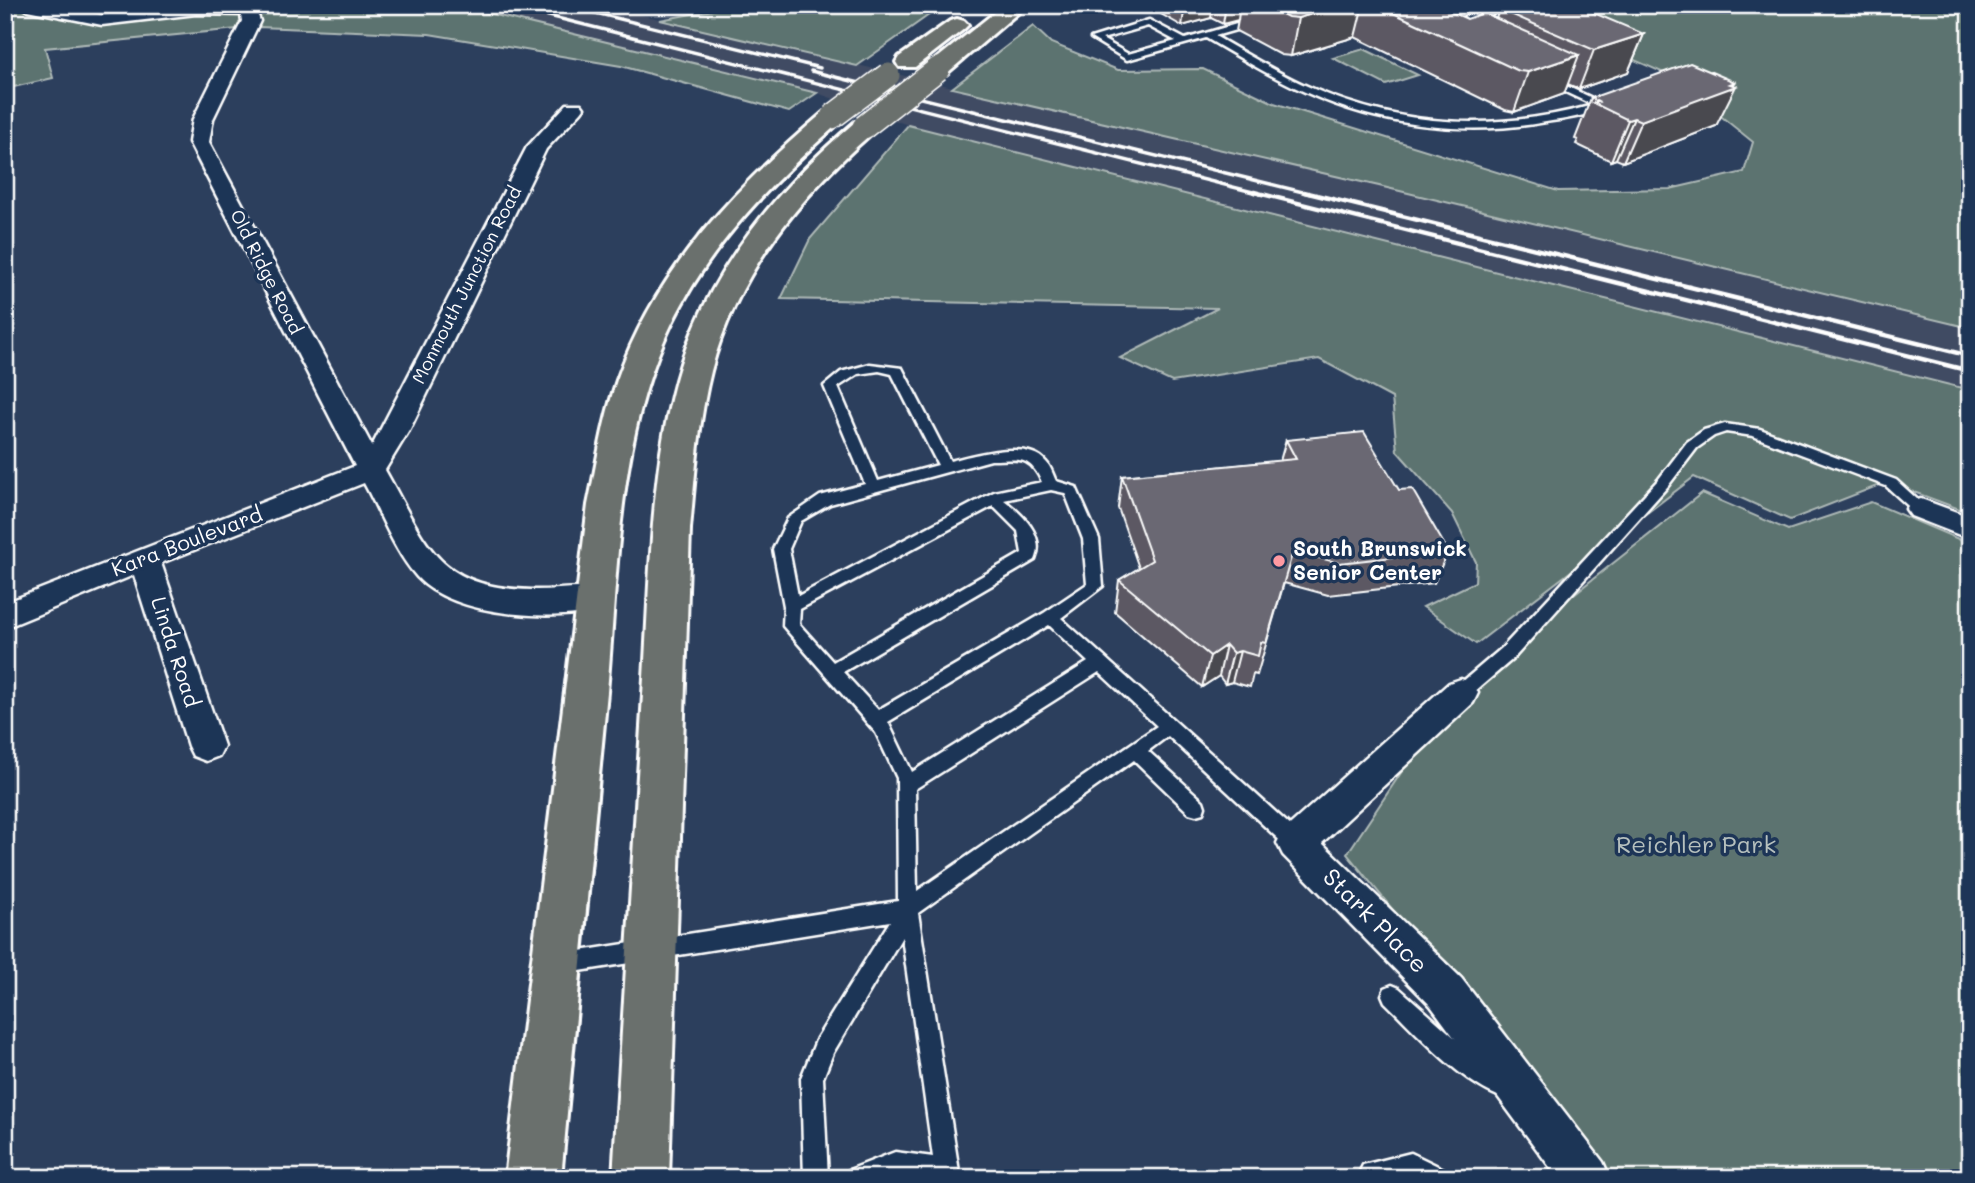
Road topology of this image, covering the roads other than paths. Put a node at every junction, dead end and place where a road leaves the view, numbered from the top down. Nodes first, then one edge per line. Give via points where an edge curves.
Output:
1 (27, 5) edge
2 (984, 5) edge
3 (1493, 5) edge
4 (1026, 8) edge
5 (1265, 18) dead end
6 (1500, 24) edge
7 (1436, 28) joint
8 (1207, 35) junction
9 (1459, 39) joint
10 (1184, 42) junction
11 (1542, 78) edge
12 (574, 108) dead end
13 (848, 122) junction
14 (946, 467) junction
15 (371, 470) junction
16 (1051, 485) junction
17 (873, 487) junction
18 (995, 499) junction
19 (1921, 509) joint
20 (1970, 528) edge
21 (144, 558) junction
22 (596, 600) junction
23 (792, 606) junction
24 (5, 616) edge
25 (1050, 617) junction
26 (1098, 663) junction
27 (831, 671) junction
28 (1461, 693) joint
29 (876, 720) junction
30 (1168, 727) junction
31 (206, 746) dead end
32 (1135, 750) junction
33 (907, 785) junction
34 (1196, 807) dead end
35 (1296, 843) junction
36 (908, 909) junction
37 (652, 952) junction
38 (555, 965) junction
39 (1392, 995) dead end
40 (1535, 1109) junction
41 (947, 1174) edge
42 (533, 1178) edge
43 (641, 1178) edge
44 (816, 1178) edge
45 (857, 1178) edge
46 (1373, 1178) edge
47 (1438, 1178) edge
48 (1587, 1178) edge

1 - 15 street, Old Ridge Road via 99,20 211,7 236,6 249,11 251,21 203,119 199,142
2 - 13 main road, bridge via 907,62
3 - 7 street via 1486,14
4 - 13 main road, bridge via 938,69
5 - 8 lane
6 - 9 street
7 - 9 lane
8 - 10 lane
8 - 11 lane via 1311,92 1367,111 1419,121 1480,126 1538,123 1602,105
10 - 10 lane via 1149,23 1095,38 1128,57
12 - 15 street, Monmouth Junction Road via 537,147
13 - 22 main road via 771,168 694,257 662,311 638,365 620,429
13 - 37 main road via 773,217 741,267 696,368 672,529
14 - 16 lane via 991,455 1027,456 1040,463
14 - 17 lane
14 - 17 lane via 897,371 876,367 850,371 831,386
15 - 21 street, Kara Boulevard
15 - 22 street, Old Ridge Road via 433,575 461,591 500,600
16 - 18 lane
16 - 25 lane via 1071,490 1091,539 1095,586
17 - 23 lane via 825,500 795,518 781,549
18 - 23 lane
18 - 27 lane via 1024,526 1032,541 1030,556
19 - 20 street
19 - 28 lane via 1891,483 1755,432 1726,428 1709,432 1692,444 1663,483 1508,653
21 - 24 street, Kara Boulevard
21 - 31 street, Linda Road
22 - 38 main road
23 - 27 lane via 791,626
25 - 26 lane
25 - 29 lane
26 - 30 lane
26 - 33 lane
27 - 29 lane
28 - 35 street
29 - 33 lane
30 - 32 lane
30 - 35 lane
32 - 34 lane
32 - 36 lane
33 - 36 lane
35 - 40 street, Stark Place via 1446,992
36 - 37 lane
36 - 41 lane
36 - 44 lane via 825,1046 812,1078
37 - 38 lane
37 - 43 main road
38 - 42 main road
39 - 40 lane via 1466,1063
40 - 48 street, Stark Place
41 - 45 lane via 895,1164
46 - 47 lane via 1371,1173 1411,1164

